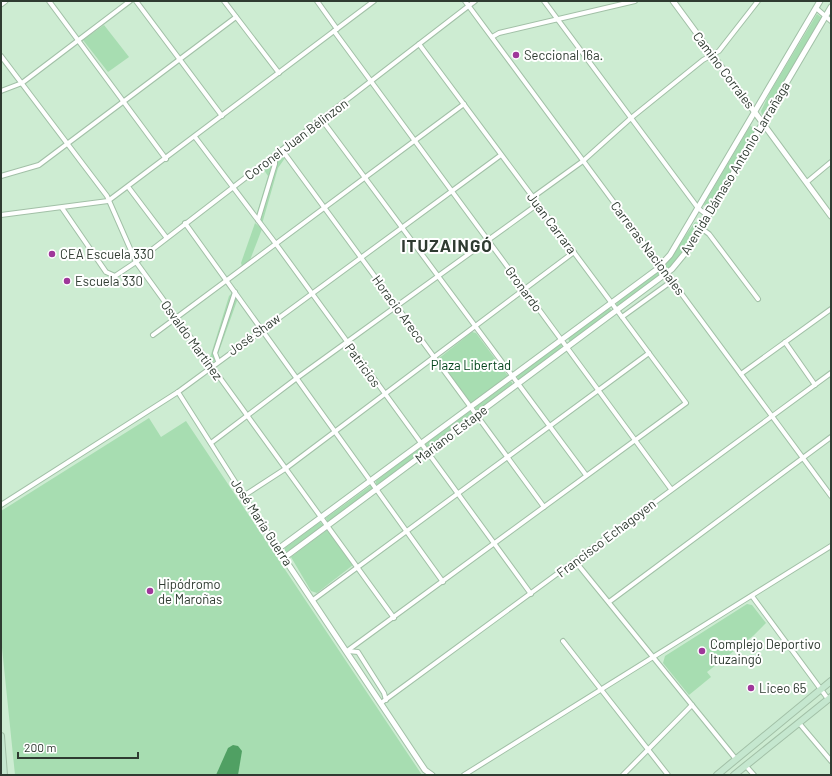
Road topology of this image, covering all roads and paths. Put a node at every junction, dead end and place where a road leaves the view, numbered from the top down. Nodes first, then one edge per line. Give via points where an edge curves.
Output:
1 (5, 1) edge
2 (49, 1) edge
3 (130, 1) edge
4 (136, 1) edge
5 (224, 1) edge
6 (317, 1) edge
7 (374, 1) edge
8 (465, 1) edge
9 (475, 1) edge
10 (544, 1) edge
11 (635, 1) edge
12 (673, 1) edge
13 (758, 1) edge
14 (820, 1) edge
15 (1, 4) edge
16 (469, 6) junction
17 (831, 7) edge
18 (816, 8) junction
19 (826, 15) junction
20 (236, 17) junction
21 (558, 19) junction
22 (831, 21) edge
23 (335, 30) junction
24 (492, 37) junction
25 (78, 41) junction
26 (419, 44) junction
27 (712, 55) junction
28 (1, 56) edge
29 (179, 59) junction
30 (278, 73) junction
31 (372, 82) junction
32 (22, 84) junction
33 (1, 90) edge
34 (123, 101) junction
35 (464, 104) junction
36 (755, 112) junction
37 (222, 116) junction
38 (631, 118) junction
39 (322, 120) junction
40 (763, 123) junction
41 (195, 137) junction
42 (414, 140) junction
43 (68, 143) junction
44 (282, 150) junction
45 (275, 155) junction
46 (501, 155) junction
47 (166, 159) junction
48 (583, 161) junction
49 (831, 162) edge
50 (1, 176) edge
51 (364, 177) junction
52 (806, 182) junction
53 (233, 187) junction
54 (128, 188) junction
55 (451, 191) junction
56 (533, 197) junction
57 (108, 201) junction
58 (538, 204) junction
59 (324, 207) junction
60 (62, 208) junction
61 (698, 208) junction
62 (1, 215) edge
63 (708, 216) junction
64 (831, 216) edge
65 (258, 220) junction
66 (185, 223) junction
67 (402, 227) junction
68 (701, 228) junction
69 (166, 237) junction
70 (488, 241) junction
71 (276, 244) junction
72 (574, 252) junction
73 (360, 257) junction
74 (136, 262) junction
75 (661, 265) junction
76 (667, 274) junction
77 (438, 276) junction
78 (226, 280) junction
79 (672, 280) junction
80 (524, 290) junction
81 (235, 292) junction
82 (312, 293) junction
83 (758, 299) dead end
84 (611, 303) junction
85 (397, 306) junction
86 (831, 309) edge
87 (617, 311) junction
88 (176, 317) junction
89 (622, 317) junction
90 (475, 326) junction
91 (262, 329) junction
92 (153, 335) dead end
93 (561, 340) junction
94 (347, 342) junction
95 (785, 342) junction
96 (567, 348) junction
97 (649, 354) junction
98 (434, 358) junction
99 (218, 361) junction
100 (211, 366) junction
101 (831, 373) edge
102 (741, 374) junction
103 (512, 376) junction
104 (297, 378) junction
105 (518, 384) junction
106 (815, 385) junction
107 (598, 390) junction
108 (178, 392) junction
109 (384, 394) junction
110 (470, 407) junction
111 (476, 415) junction
112 (247, 416) junction
113 (772, 416) junction
114 (549, 426) junction
115 (335, 430) junction
116 (831, 437) edge
117 (635, 440) junction
118 (211, 443) junction
119 (421, 444) junction
120 (427, 452) junction
121 (507, 457) junction
122 (802, 458) junction
123 (285, 469) junction
124 (586, 475) junction
125 (371, 481) junction
126 (377, 489) junction
127 (671, 489) junction
128 (457, 494) junction
129 (245, 495) junction
130 (831, 496) edge
131 (1, 505) edge
132 (544, 507) junction
133 (322, 517) junction
134 (328, 526) junction
135 (407, 531) junction
136 (494, 543) junction
137 (831, 546) edge
138 (278, 549) junction
139 (284, 558) junction
140 (575, 561) junction
141 (358, 567) junction
142 (443, 582) junction
143 (531, 594) junction
144 (752, 596) junction
145 (313, 600) junction
146 (609, 602) junction
147 (394, 618) junction
148 (563, 641) dead end
149 (347, 651) junction
150 (653, 658) junction
151 (831, 681) edge
152 (601, 690) junction
153 (820, 690) junction
154 (830, 698) edge
155 (386, 700) junction
156 (381, 703) junction
157 (692, 705) junction
158 (800, 723) junction
159 (1, 736) edge
160 (649, 750) junction
161 (736, 758) junction
162 (831, 761) edge
163 (746, 766) junction
164 (4, 775) edge
165 (432, 775) edge
166 (464, 775) edge
167 (622, 775) edge
168 (668, 775) edge
169 (717, 775) edge
170 (734, 775) edge
171 (754, 775) edge

1 - 15 street
2 - 25 street
3 - 25 street
4 - 29 street
5 - 20 street
6 - 23 street, Gronardo
7 - 23 street
8 - 16 street, Carreras Nacionales
9 - 16 street, Coronel Juan Bélinzon
10 - 21 street
11 - 21 street
12 - 27 street, Camino Corrales
13 - 27 street via 719,51
14 - 18 street, Avenida Dámaso Antonio Larrañaga
16 - 24 street, Carreras Nacionales
16 - 26 street, Coronel Juan Bélinzon
17 - 19 street, Avenida Dámaso Antonio Larrañaga
18 - 19 street
18 - 36 street, Avenida Dámaso Antonio Larrañaga
19 - 22 street
19 - 40 street, Avenida Dámaso Antonio Larrañaga
20 - 29 street
20 - 30 street
21 - 24 street via 499,33
21 - 38 street
23 - 30 street
23 - 31 street, Gronardo
24 - 48 street, Carreras Nacionales
25 - 32 street
25 - 34 street
26 - 31 street, Coronel Juan Bélinzon
26 - 35 street, Juan Carrara
27 - 36 street, Camino Corrales
27 - 38 street
28 - 32 street, Osvaldo Martínez
29 - 34 street
29 - 37 street
30 - 37 street
31 - 39 street, Coronel Juan Bélinzon
31 - 42 street, Gronardo
32 - 33 street
32 - 43 street, Osvaldo Martínez
34 - 43 street
34 - 47 street
35 - 42 street
35 - 46 street, Juan Carrara
36 - 40 street, Camino Corrales
36 - 61 street, Avenida Dámaso Antonio Larrañaga
37 - 41 street
38 - 48 street
38 - 61 street
39 - 44 street, Coronel Juan Bélinzon
39 - 51 street
40 - 52 street, Camino Corrales
40 - 63 street, Avenida Dámaso Antonio Larrañaga
41 - 47 street
41 - 53 street, Patricios
42 - 51 street
42 - 55 street, Gronardo
43 - 50 street via 39,165
43 - 57 street, Osvaldo Martínez
44 - 45 street, Coronel Juan Bélinzon
44 - 59 street, Horacio Areco
45 - 53 street, Coronel Juan Bélinzon
45 - 65 street via 275,164
46 - 55 street, José Shaw
46 - 56 street, Juan Carrara
47 - 54 street
48 - 56 street
48 - 75 street, Carreras Nacionales
49 - 52 street
51 - 59 street
51 - 67 street
52 - 64 street, Camino Corrales
53 - 65 street, Patricios
53 - 66 street, Coronel Juan Bélinzon
54 - 57 street
54 - 69 street
55 - 67 street, José Shaw
55 - 70 street, Gronardo
56 - 58 street, Juan Carrara
57 - 60 street
57 - 74 street, Osvaldo Martínez
58 - 70 street
58 - 72 street, Juan Carrara
59 - 71 street
59 - 73 street, Horacio Areco
60 - 62 street
60 - 74 street, Coronel Juan Bélinzon via 106,272 115,276
61 - 63 street
61 - 75 street, Avenida Dámaso Antonio Larrañaga via 670,255
63 - 68 street, Avenida Dámaso Antonio Larrañaga
65 - 71 street, Patricios
66 - 69 street, Coronel Juan Bélinzon
66 - 78 street
67 - 73 street, José Shaw
67 - 77 street
68 - 76 street, Avenida Dámaso Antonio Larrañaga via 684,255
68 - 83 street via 709,234
69 - 74 street, Coronel Juan Bélinzon
70 - 77 street
70 - 80 street, Gronardo
71 - 78 street
71 - 82 street, Patricios
72 - 80 street
72 - 84 street, Juan Carrara
73 - 82 street, José Shaw
73 - 85 street, Horacio Areco
74 - 88 street, Osvaldo Martínez
75 - 76 street, Carreras Nacionales
75 - 84 street, Avenida Dámaso Antonio Larrañaga
76 - 79 street, Carreras Nacionales
76 - 87 street, Avenida Dámaso Antonio Larrañaga
77 - 85 street
77 - 90 street
78 - 81 street
78 - 88 street
79 - 89 street
79 - 102 street, Carreras Nacionales
80 - 90 street
80 - 93 street, Gronardo
81 - 91 street
81 - 99 street via 215,353
82 - 91 street, José Shaw
82 - 94 street, Patricios
84 - 87 street, Juan Carrara
84 - 93 street, Mariano Estape
85 - 94 street
85 - 98 street, Horacio Areco
86 - 95 street
87 - 89 street, Juan Carrara
87 - 96 street, Mariano Estape
88 - 92 street
88 - 100 street, Osvaldo Martínez
89 - 97 street, Juan Carrara
90 - 98 street
90 - 103 street
91 - 99 street, José Shaw
91 - 104 street
93 - 96 street, Gronardo
93 - 103 street, Mariano Estape
94 - 104 street
94 - 109 street, Patricios
95 - 102 street
95 - 106 street
96 - 105 street, Mariano Estape
96 - 107 street, Gronardo
97 - 107 street
97 - 117 street, Juan Carrara via 686,403
98 - 109 street
98 - 110 street, Horacio Areco
99 - 100 street, José Shaw
100 - 108 street, José Shaw
100 - 112 street, Osvaldo Martínez
101 - 106 street, Francisco Echagoyen
102 - 113 street, Carreras Nacionales
103 - 105 street
103 - 110 street, Mariano Estape
104 - 112 street
104 - 115 street
105 - 111 street, Mariano Estape
105 - 114 street
106 - 113 street, Francisco Echagoyen
107 - 114 street
107 - 117 street, Gronardo
108 - 118 street, José María Guerra
108 - 131 street, José Shaw
109 - 115 street
109 - 119 street, Patricios
110 - 111 street, Horacio Areco
110 - 119 street, Mariano Estape
111 - 120 street, Mariano Estape
111 - 121 street, Horacio Areco
112 - 118 street
112 - 123 street, Osvaldo Martínez
113 - 122 street, Carreras Nacionales
113 - 127 street, Francisco Echagoyen
114 - 121 street
114 - 124 street
115 - 123 street
115 - 125 street
116 - 122 street
117 - 124 street
117 - 127 street, Gronardo
118 - 129 street, José María Guerra
119 - 120 street, Patricios
119 - 125 street, Mariano Estape
120 - 126 street, Mariano Estape
120 - 128 street, Patricios
121 - 128 street
121 - 132 street, Horacio Areco
122 - 130 street, Carreras Nacionales
122 - 146 street
123 - 129 street
123 - 133 street, Osvaldo Martínez
124 - 132 street
125 - 126 street
125 - 133 street, Mariano Estape
126 - 134 street, Mariano Estape
126 - 135 street
127 - 140 street, Francisco Echagoyen
128 - 135 street
128 - 136 street, Patricios
129 - 138 street, José María Guerra
132 - 136 street
133 - 134 street, Osvaldo Martínez
133 - 138 street, Mariano Estape
134 - 139 street, Mariano Estape
134 - 141 street, Osvaldo Martínez
135 - 141 street
135 - 142 street
136 - 142 street
136 - 143 street, Patricios
137 - 144 street
138 - 139 street, José María Guerra
139 - 145 street, José María Guerra
140 - 143 street, Francisco Echagoyen
140 - 146 street
141 - 145 street
141 - 147 street, Osvaldo Martínez
142 - 147 street
143 - 155 street, Francisco Echagoyen
144 - 150 street
144 - 153 street
145 - 149 street, José María Guerra
146 - 150 street
147 - 149 street
148 - 152 street
149 - 155 street, José María Guerra via 358,652
149 - 156 street, José María Guerra
150 - 152 street
150 - 157 street
151 - 153 main road
152 - 160 street
152 - 166 street
153 - 154 street
153 - 161 main road
154 - 158 main road
155 - 156 street, Francisco Echagoyen
156 - 165 street, José María Guerra via 425,770
157 - 160 street
157 - 161 street
158 - 162 street
158 - 163 main road
159 - 164 main road
160 - 167 street
160 - 168 street
161 - 169 main road
163 - 170 main road
163 - 171 street

